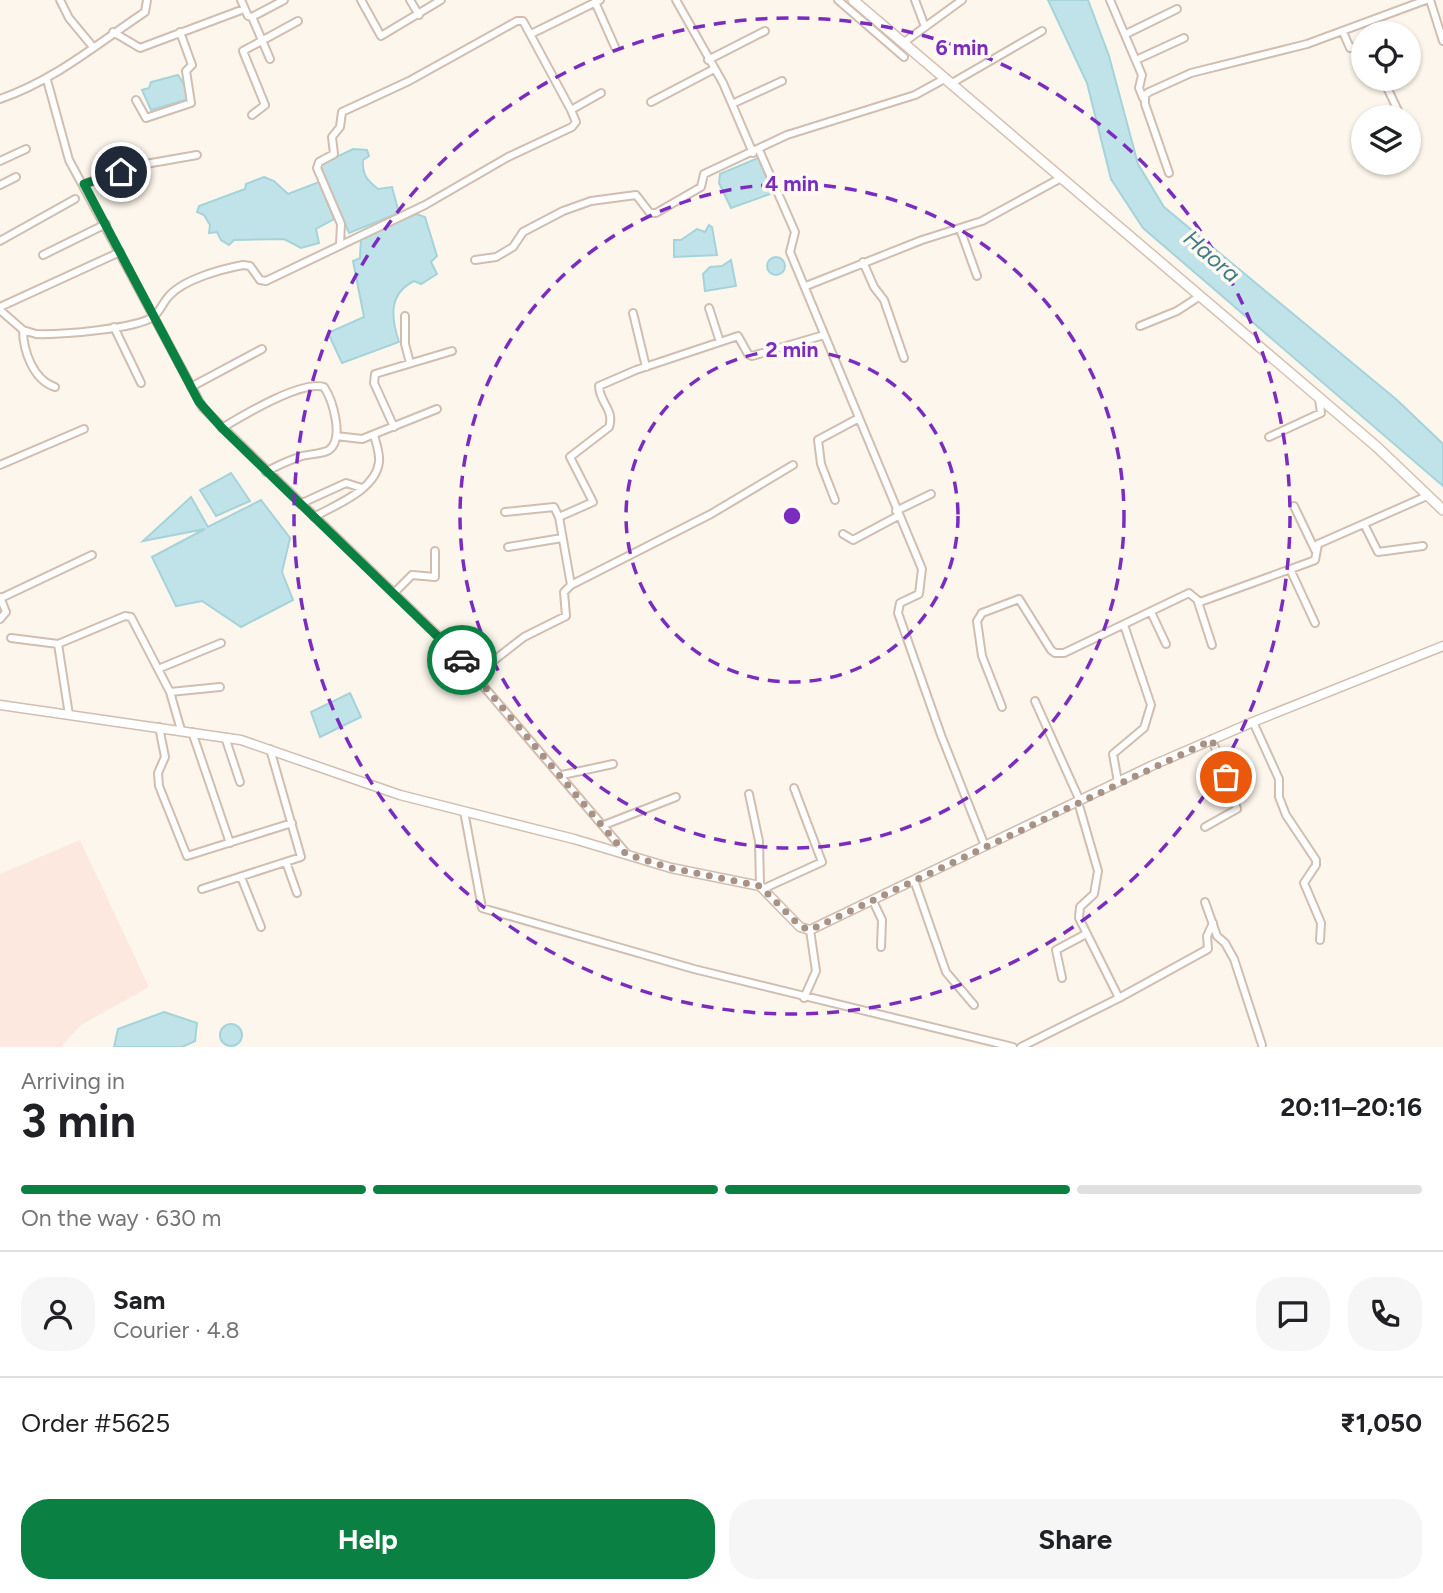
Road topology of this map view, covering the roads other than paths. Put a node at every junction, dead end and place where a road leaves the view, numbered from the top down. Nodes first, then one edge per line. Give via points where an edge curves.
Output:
1 (60, 0) edge
2 (147, 0) edge
3 (241, 0) edge
4 (284, 0) edge
5 (361, 0) edge
6 (410, 0) edge
7 (441, 0) edge
8 (677, 0) edge
9 (838, 0) edge
10 (853, 0) edge
11 (915, 0) edge
12 (962, 0) edge
13 (1110, 0) edge
14 (1428, 0) edge
15 (597, 1) edge
16 (244, 9) junction
17 (1177, 9) dead end
18 (419, 15) junction
19 (252, 16) junction
20 (298, 21) dead end
21 (924, 24) junction
22 (765, 31) dead end
23 (114, 32) junction
24 (180, 32) junction
25 (1042, 32) dead end
26 (1343, 32) junction
27 (531, 34) junction
28 (1126, 34) junction
29 (1184, 38) dead end
30 (262, 40) junction
31 (1443, 41) edge
32 (903, 43) junction
33 (93, 47) junction
34 (615, 47) dead end
35 (1351, 48) edge
36 (904, 57) dead end
37 (270, 59) dead end
38 (708, 60) junction
39 (1136, 60) junction
40 (714, 69) junction
41 (47, 80) junction
42 (949, 80) junction
43 (782, 81) dead end
44 (601, 93) dead end
45 (0, 99) edge
46 (136, 100) dead end
47 (1144, 100) junction
48 (651, 102) dead end
49 (732, 104) junction
50 (571, 110) junction
51 (252, 115) dead end
52 (26, 149) dead end
53 (756, 151) junction
54 (197, 155) dead end
55 (0, 161) edge
56 (1169, 173) dead end
57 (16, 177) dead end
58 (1061, 178) junction
59 (84, 184) junction
60 (0, 185) edge
61 (75, 199) dead end
62 (106, 224) junction
63 (960, 229) junction
64 (0, 241) edge
65 (340, 244) junction
66 (120, 252) junction
67 (43, 255) dead end
68 (475, 260) dead end
69 (863, 262) junction
70 (976, 276) dead end
71 (806, 286) junction
72 (1200, 296) junction
73 (709, 307) dead end
74 (0, 309) edge
75 (633, 313) dead end
76 (405, 316) dead end
77 (152, 317) junction
78 (1140, 326) dead end
79 (114, 327) junction
80 (23, 330) junction
81 (824, 335) junction
82 (720, 342) junction
83 (261, 349) dead end
84 (452, 351) dead end
85 (905, 358) dead end
86 (410, 363) junction
87 (646, 367) junction
88 (141, 383) dead end
89 (55, 387) dead end
90 (191, 387) junction
91 (1319, 397) junction
92 (437, 409) dead end
93 (859, 418) junction
94 (394, 427) junction
95 (222, 428) junction
96 (84, 429) dead end
97 (374, 435) junction
98 (336, 436) junction
99 (1269, 437) dead end
100 (0, 465) edge
101 (793, 465) dead end
102 (266, 472) junction
103 (362, 488) junction
104 (931, 494) dead end
105 (1427, 496) junction
106 (835, 500) dead end
107 (300, 504) junction
108 (1294, 506) dead end
109 (1443, 510) edge
110 (505, 512) dead end
111 (897, 513) junction
112 (314, 517) junction
113 (559, 517) junction
114 (1364, 524) junction
115 (843, 534) dead end
116 (562, 538) junction
117 (1423, 546) dead end
118 (508, 547) dead end
119 (1315, 550) junction
120 (435, 551) dead end
121 (92, 555) dead end
122 (1290, 569) junction
123 (571, 585) junction
124 (394, 593) junction
125 (0, 598) edge
126 (1198, 602) junction
127 (1151, 612) junction
128 (0, 619) edge
129 (1315, 622) dead end
130 (1124, 625) junction
131 (11, 638) dead end
132 (221, 643) dead end
133 (58, 644) junction
134 (1166, 644) dead end
135 (1212, 645) dead end
136 (1443, 646) edge
137 (158, 669) junction
138 (475, 675) junction
139 (220, 687) dead end
140 (170, 692) junction
141 (1035, 701) dead end
142 (0, 705) edge
143 (1002, 707) dead end
144 (69, 715) junction
145 (1253, 722) junction
146 (159, 727) junction
147 (181, 730) junction
148 (192, 732) junction
149 (225, 737) junction
150 (1212, 740) junction
151 (270, 749) junction
152 (613, 764) dead end
153 (562, 775) junction
154 (240, 782) dead end
155 (1118, 782) junction
156 (794, 788) dead end
157 (749, 793) dead end
158 (676, 797) dead end
159 (1079, 802) junction
160 (464, 811) junction
161 (292, 823) junction
162 (604, 825) junction
163 (1205, 827) dead end
164 (229, 844) junction
165 (985, 846) junction
166 (626, 854) junction
167 (286, 862) junction
168 (241, 877) junction
169 (914, 880) junction
170 (762, 887) junction
171 (202, 888) dead end
172 (297, 893) dead end
173 (873, 901) junction
174 (1205, 902) dead end
175 (1213, 923) junction
176 (261, 927) dead end
177 (810, 930) junction
178 (1086, 934) junction
179 (1320, 940) dead end
180 (881, 947) dead end
181 (1062, 978) dead end
182 (804, 998) junction
183 (1119, 998) junction
184 (974, 1005) dead end
185 (1262, 1045) edge
186 (1013, 1047) edge
187 (1021, 1047) edge

1 - 33 street
2 - 23 street via 145,12
3 - 16 street
4 - 19 street
5 - 18 street via 381,36
6 - 18 street
7 - 18 street
8 - 38 street
9 - 36 street
10 - 32 main road
11 - 21 street
12 - 21 street
13 - 28 street
14 - 26 street
14 - 31 street
15 - 27 street
15 - 34 street
16 - 19 street
16 - 24 street
17 - 28 street
19 - 30 street
20 - 30 street
21 - 32 street
22 - 38 street
23 - 24 street via 140,48
23 - 33 street
24 - 46 street via 192,65 186,71 191,103 146,118
25 - 42 street
26 - 35 street
26 - 47 street via 1191,73 1149,92
27 - 50 street
27 - 65 street via 523,21 517,21 409,81 341,112 340,127 332,137 334,153 317,168 341,224
28 - 39 street
29 - 39 street
30 - 37 street
30 - 51 street via 243,51 265,105
32 - 42 main road
33 - 41 street
38 - 40 street
39 - 47 street
40 - 48 street
40 - 49 street
41 - 45 street
41 - 59 street via 64,148
42 - 53 street via 787,135
42 - 58 main road
43 - 49 street
44 - 50 street
47 - 56 street
49 - 53 street
50 - 65 street via 576,122 572,127
52 - 55 street
53 - 68 street via 704,174 701,187 653,214 636,194 591,201 523,232 513,247 495,257
53 - 71 street via 792,223 795,236 790,252
54 - 59 street via 155,161
57 - 60 street
58 - 63 street
58 - 72 main road
59 - 62 street
61 - 64 street
62 - 66 street
62 - 67 street
63 - 69 street
63 - 70 street
65 - 77 street via 266,282 243,265 185,285
66 - 74 street
66 - 77 street
69 - 71 street
69 - 85 street via 884,300
71 - 81 street
72 - 78 street
72 - 91 main road
73 - 82 street
74 - 80 street
75 - 87 street
76 - 86 street
77 - 79 street
77 - 90 street
79 - 80 street via 50,334
79 - 88 street
80 - 89 street via 38,377
81 - 82 street via 752,356 739,337
81 - 93 street
82 - 87 street
83 - 90 street
84 - 86 street
86 - 94 street via 373,376
87 - 113 street via 598,387 611,413 609,427 570,457 593,502
90 - 95 street
91 - 99 street via 1321,413
91 - 105 main road
92 - 94 street
93 - 106 street via 818,440 821,464
93 - 111 street
94 - 97 street
95 - 98 street via 292,393 320,385 331,401
95 - 102 street
96 - 100 street
97 - 98 street via 357,439
97 - 103 street via 378,465
98 - 102 street via 329,450 295,458
101 - 123 street via 711,514
102 - 107 street
103 - 107 street via 346,483
103 - 112 street
104 - 111 street
105 - 109 main road
105 - 114 street
107 - 112 street
108 - 119 street
110 - 113 street via 554,507
111 - 115 street via 855,539
111 - 165 street via 923,575 919,594 900,603 898,612
112 - 124 street
113 - 116 street
114 - 117 street via 1378,552
114 - 119 street
116 - 118 street
116 - 123 street
119 - 122 street via 1314,561
120 - 124 street via 435,578 412,575
121 - 125 street
122 - 126 street
122 - 129 street
123 - 138 street via 564,592 567,615 524,637
124 - 138 street
125 - 128 street via 6,612
126 - 127 street via 1190,593
126 - 135 street
127 - 130 street
127 - 134 street
130 - 143 street via 1058,654 1019,599 982,613 977,621 982,656
130 - 155 street via 1151,705 1144,728 1113,754
131 - 133 street
132 - 137 street
133 - 137 street via 128,616
133 - 144 street
136 - 145 street
137 - 140 street
138 - 153 street
139 - 140 street
140 - 147 street
141 - 159 street
142 - 144 street
144 - 146 street
145 - 150 street
145 - 179 street via 1279,779 1279,797 1286,814 1316,860 1304,883 1321,923
146 - 147 street
146 - 164 street via 165,757 158,779 185,853 191,856
147 - 148 street
148 - 149 street
148 - 164 street
149 - 151 street
149 - 154 street
150 - 155 street
150 - 163 street via 1237,808
151 - 160 street via 388,791
151 - 161 street
152 - 153 street
153 - 162 street
155 - 159 street
156 - 170 street via 822,862
157 - 170 street
158 - 162 street
159 - 165 street
159 - 178 street via 1098,871 1094,894 1079,910
160 - 166 street
160 - 182 street via 482,908
161 - 164 street
161 - 167 street via 302,856
162 - 166 street
165 - 169 street
166 - 170 street
167 - 168 street
167 - 172 street
168 - 171 street
168 - 176 street
169 - 173 street
169 - 184 street via 946,972
170 - 177 street via 800,926
173 - 177 street
173 - 180 street via 882,920
174 - 175 street
175 - 183 street via 1208,949
175 - 185 street via 1234,959
177 - 182 street via 816,971
178 - 181 street via 1056,950
178 - 183 street
182 - 186 street
183 - 187 street

